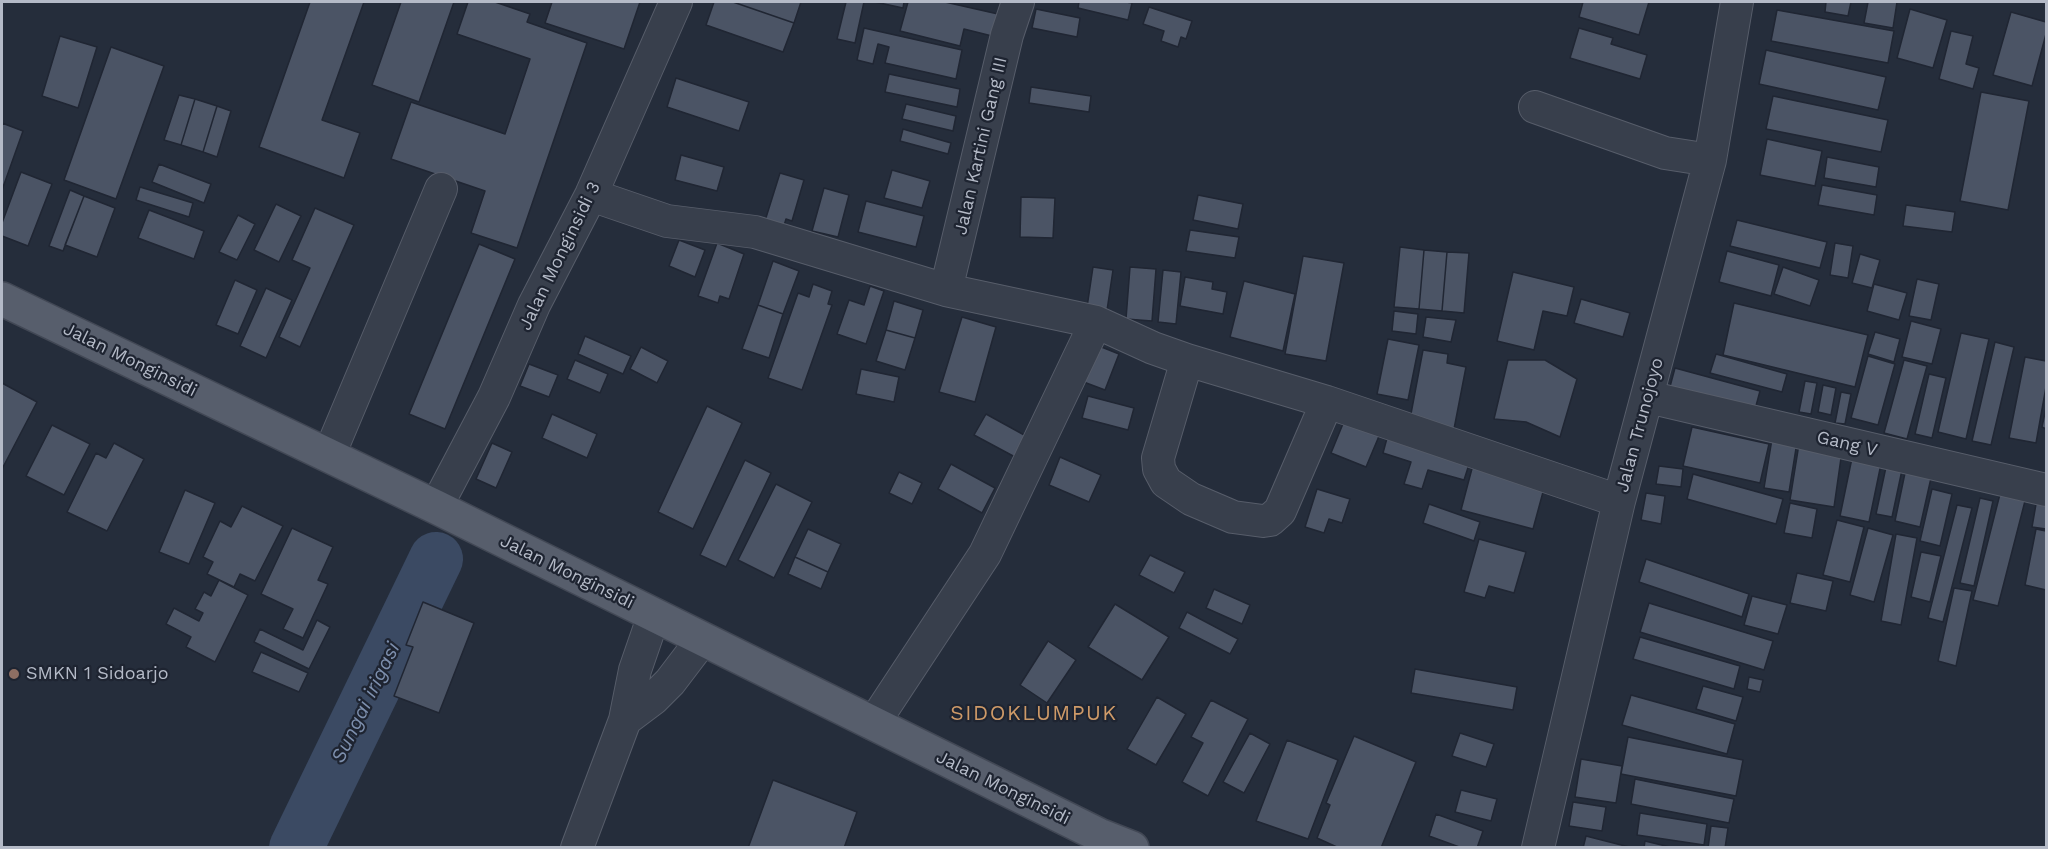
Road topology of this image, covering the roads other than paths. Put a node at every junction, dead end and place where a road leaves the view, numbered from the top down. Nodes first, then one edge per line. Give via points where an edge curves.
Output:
1 (676, 2) edge
2 (1018, 2) edge
3 (1737, 2) edge
4 (1535, 107) dead end
5 (1710, 160) junction
6 (441, 189) dead end
7 (591, 195) junction
8 (946, 290) junction
9 (2, 298) edge
10 (1096, 322) junction
11 (1187, 360) junction
12 (1648, 398) junction
13 (1327, 402) junction
14 (328, 455) junction
15 (2046, 490) edge
16 (1619, 501) junction
17 (436, 507) junction
18 (654, 615) junction
19 (702, 640) junction
20 (625, 720) junction
21 (873, 724) junction
22 (578, 848) edge
23 (1132, 848) edge
24 (1538, 848) edge

1 - 7 street, Jalan Monginsidi 3
2 - 8 street, Jalan Kartini Gang III
3 - 5 street, Jalan Trunojoyo
4 - 5 street via 1665,153
5 - 12 street, Jalan Trunojoyo
6 - 14 street
7 - 8 street via 667,221 755,232
7 - 17 street, Jalan Monginsidi 3 via 534,305 494,397
8 - 10 street
9 - 14 main road, Jalan Monginsidi
10 - 11 street
10 - 21 street via 985,554
11 - 13 street
11 - 13 street via 1158,458 1159,469 1166,482 1191,499 1233,517 1263,521 1280,511
12 - 15 street, Gang V
12 - 16 street, Jalan Trunojoyo
13 - 16 street
14 - 17 main road, Jalan Monginsidi
16 - 24 street, Jalan Trunojoyo
17 - 18 main road, Jalan Monginsidi
18 - 19 main road, Jalan Monginsidi
18 - 20 street via 632,679
19 - 20 street via 670,682
19 - 21 main road, Jalan Monginsidi
20 - 22 street
21 - 23 main road, Jalan Monginsidi via 1099,836

